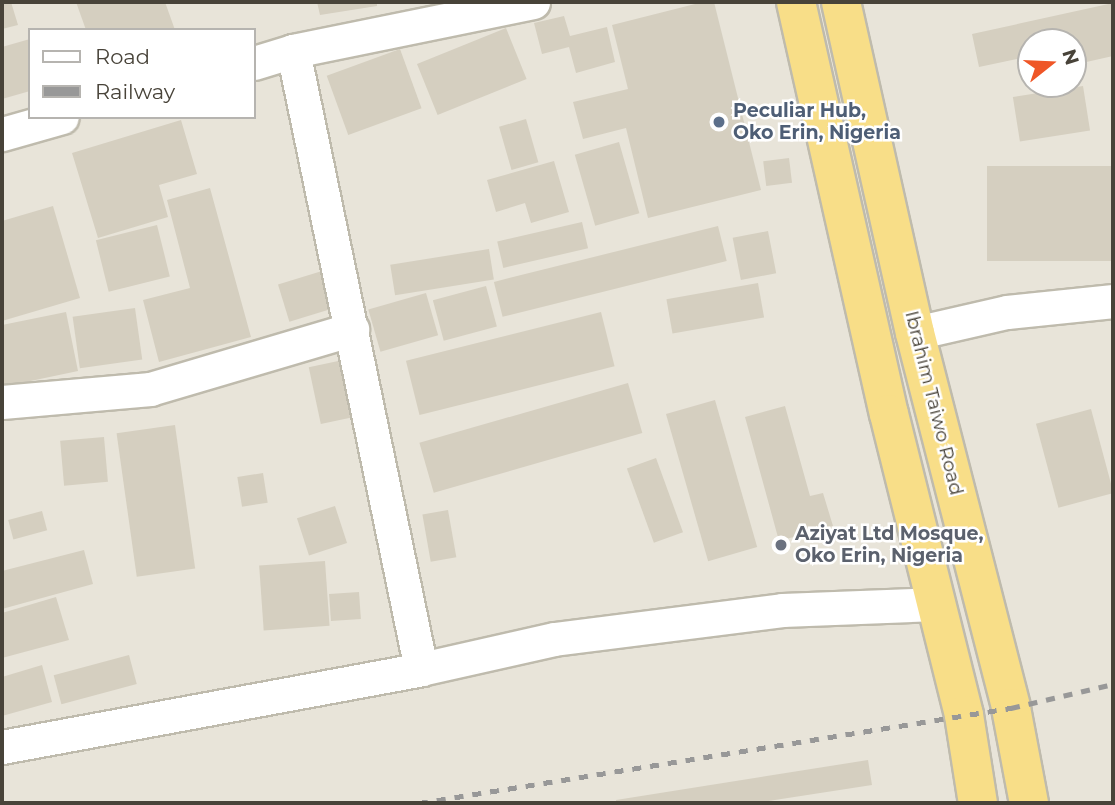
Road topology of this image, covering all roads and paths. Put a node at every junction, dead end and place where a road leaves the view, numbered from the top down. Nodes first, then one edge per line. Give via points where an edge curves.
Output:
1 (533, 2) edge
2 (796, 2) edge
3 (841, 2) edge
4 (293, 51) junction
5 (256, 62) edge
6 (55, 119) edge
7 (2, 134) edge
8 (1113, 301) edge
9 (352, 329) junction
10 (915, 333) junction
11 (2, 402) edge
12 (937, 604) junction
13 (421, 669) junction
14 (2, 747) edge
15 (978, 803) edge
16 (1029, 803) edge

1 - 4 street
2 - 12 highway
3 - 10 highway, Ibrahim Taiwo Road
4 - 5 street
4 - 9 street
6 - 7 street
8 - 10 street via 1007,312
9 - 11 street via 150,389
9 - 13 street
10 - 16 highway, Ibrahim Taiwo Road via 1002,671
12 - 13 street via 782,610 554,639
12 - 15 highway via 964,715
13 - 14 street

